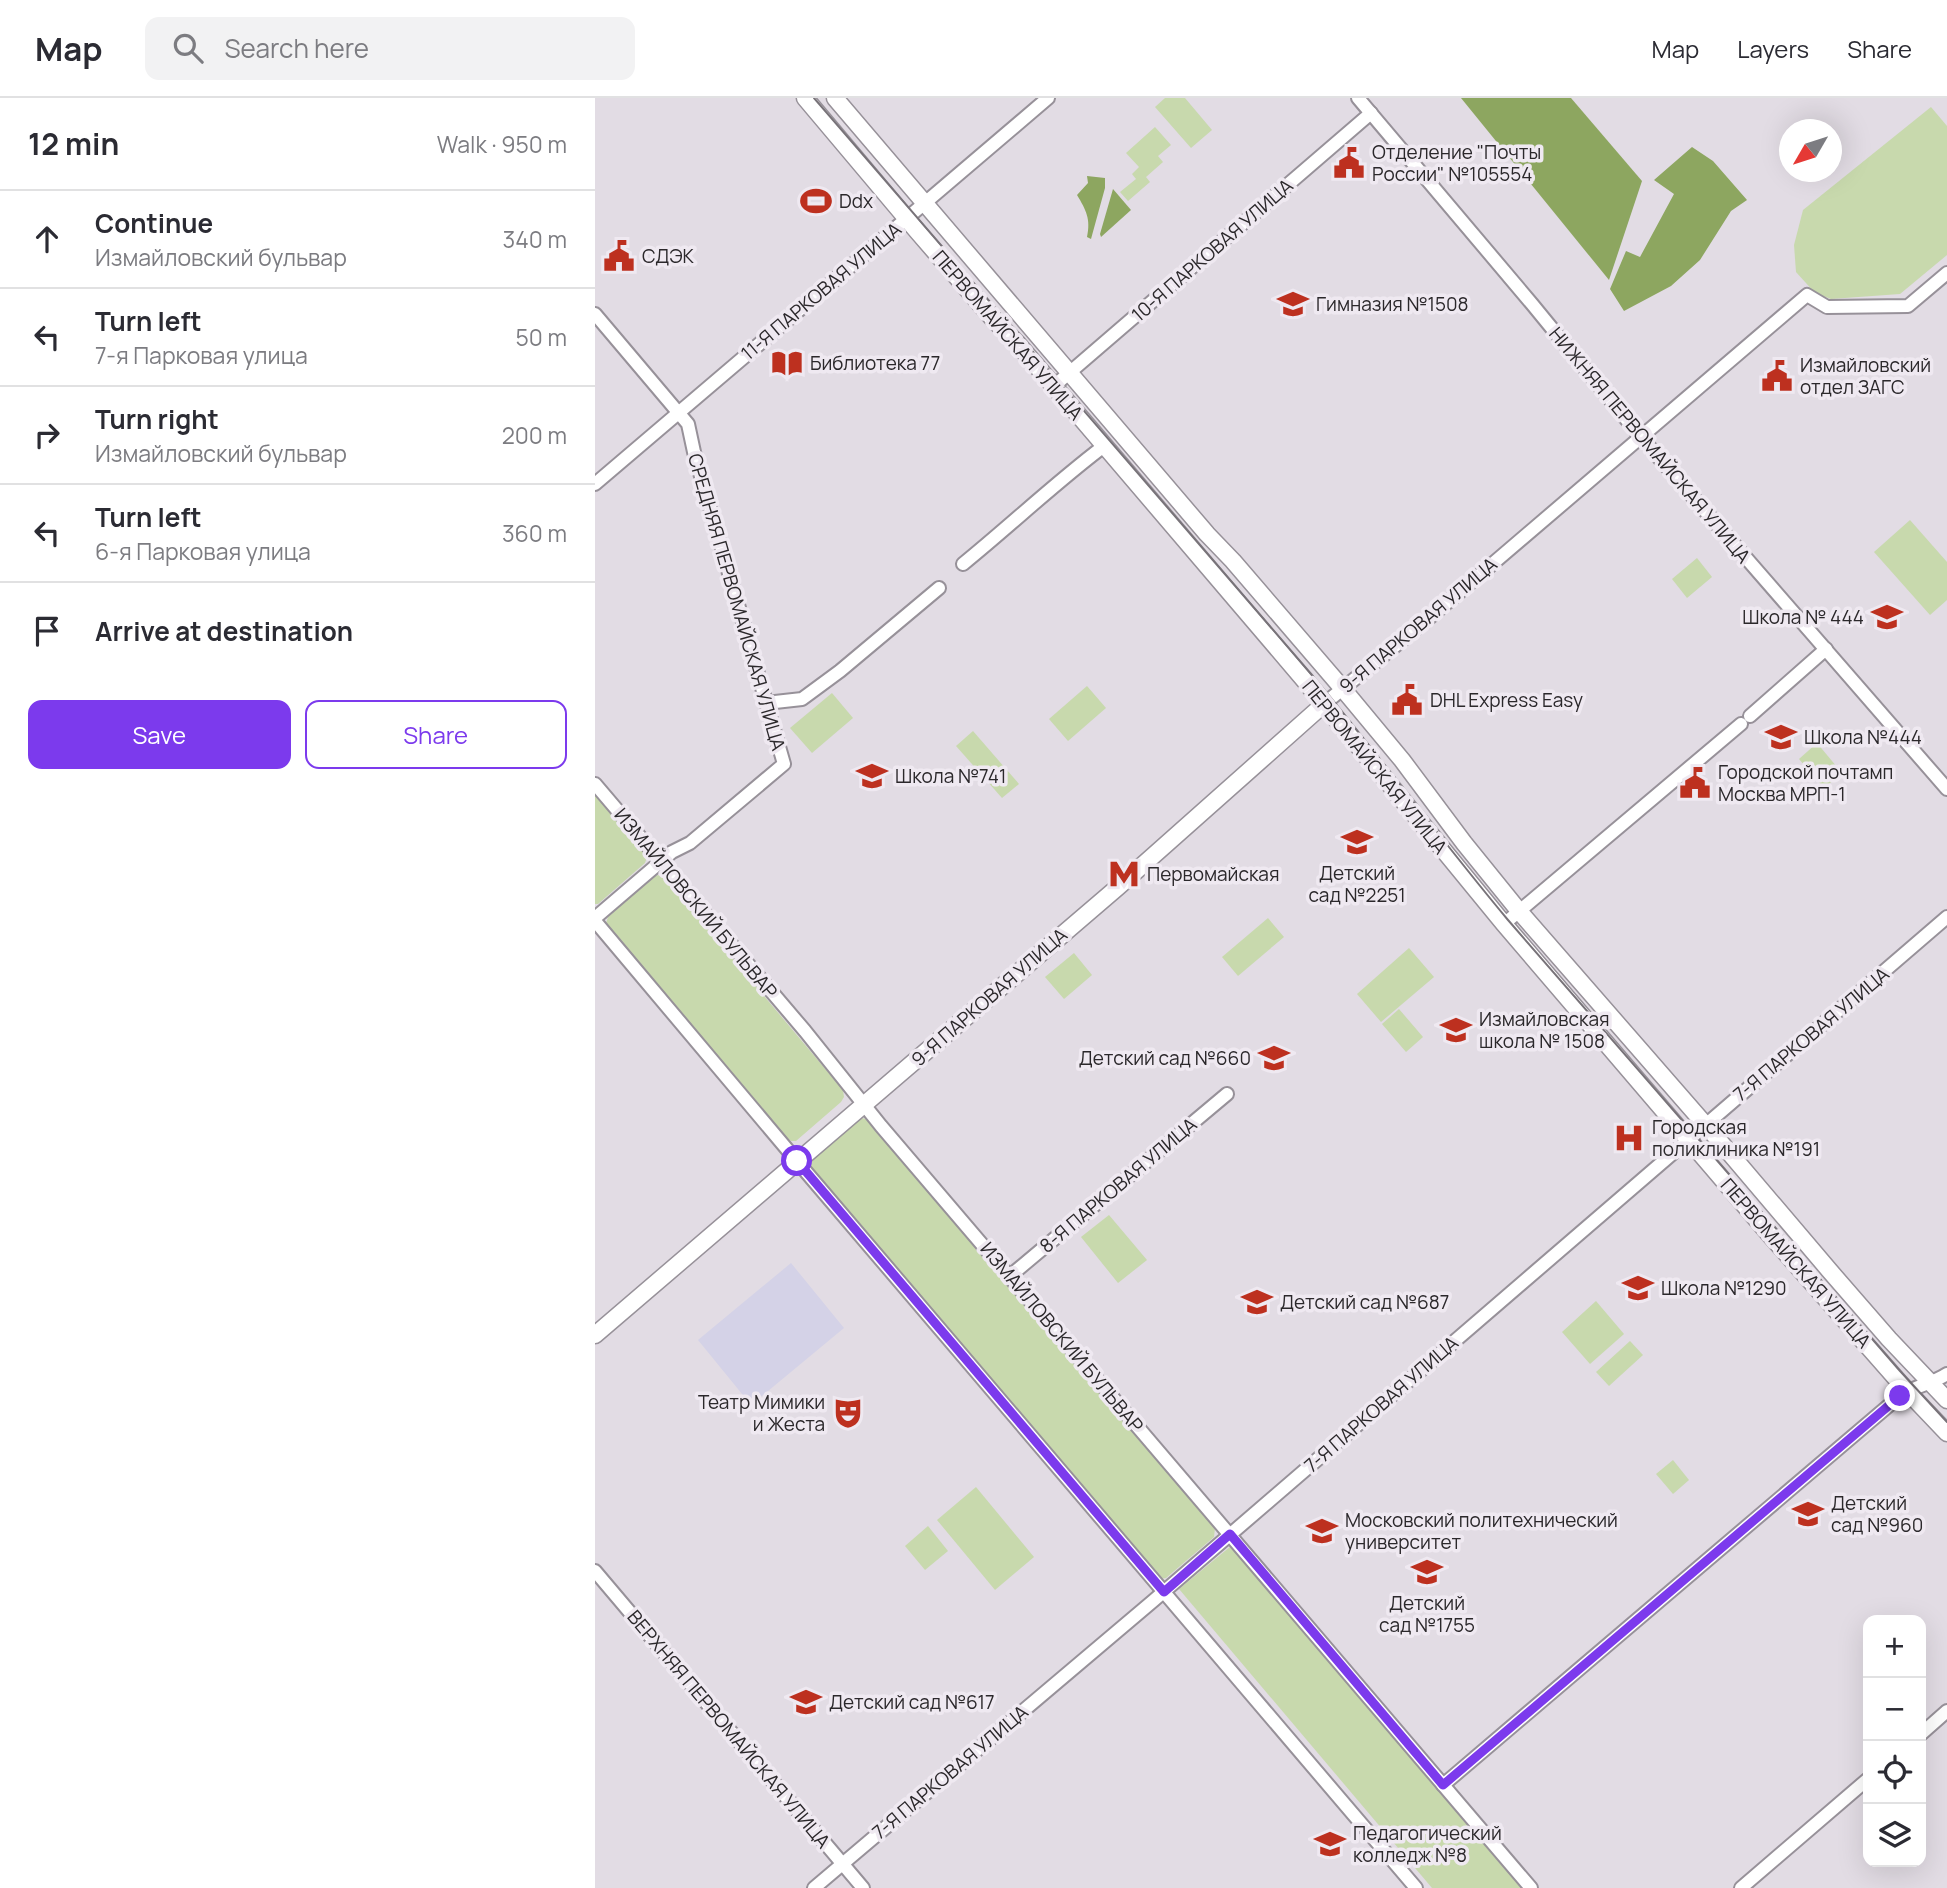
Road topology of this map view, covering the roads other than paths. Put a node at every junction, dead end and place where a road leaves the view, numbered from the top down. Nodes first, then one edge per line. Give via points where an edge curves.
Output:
1 (805, 98) edge
2 (835, 98) edge
3 (1048, 98) edge
4 (1358, 98) edge
5 (1371, 113) junction
6 (926, 203) junction
7 (907, 219) junction
8 (1947, 273) edge
9 (595, 314) edge
10 (1069, 373) junction
11 (1054, 386) junction
12 (678, 412) junction
13 (1640, 436) junction
14 (1104, 446) junction
15 (595, 484) edge
16 (963, 564) dead end
17 (939, 588) dead end
18 (1826, 649) junction
19 (1343, 689) junction
20 (766, 703) junction
21 (1324, 704) junction
22 (595, 784) edge
23 (1947, 789) edge
24 (660, 862) junction
25 (1519, 911) junction
26 (1947, 917) edge
27 (595, 919) edge
28 (1504, 924) junction
29 (1227, 1094) dead end
30 (864, 1104) junction
31 (1705, 1124) junction
32 (1688, 1139) junction
33 (797, 1161) junction
34 (1010, 1276) junction
35 (595, 1335) edge
36 (1947, 1374) edge
37 (1931, 1383) junction
38 (1907, 1391) junction
39 (1947, 1400) edge
40 (1947, 1433) edge
41 (1230, 1534) junction
42 (595, 1571) edge
43 (1164, 1592) junction
44 (1947, 1712) edge
45 (1926, 1730) edge
46 (1863, 1783) edge
47 (1443, 1785) junction
48 (842, 1864) junction
49 (814, 1888) edge
50 (863, 1888) edge
51 (1416, 1888) edge
52 (1531, 1888) edge
53 (1741, 1888) edge

1 - 7 main road, ПЕРВОМАЙСКАЯ УЛИЦА
2 - 6 main road, ПЕРВОМАЙСКАЯ УЛИЦА
3 - 6 street, 11-Я ПАРКОВАЯ УЛИЦА
4 - 5 street, НИЖНЯЯ ПЕРВОМАЙСКАЯ УЛИЦА
5 - 10 street, 10-Я ПАРКОВАЯ УЛИЦА
5 - 13 street, НИЖНЯЯ ПЕРВОМАЙСКАЯ УЛИЦА
6 - 7 street, 11-Я ПАРКОВАЯ УЛИЦА
6 - 10 main road, ПЕРВОМАЙСКАЯ УЛИЦА
7 - 11 main road, ПЕРВОМАЙСКАЯ УЛИЦА
7 - 12 street, 11-Я ПАРКОВАЯ УЛИЦА
8 - 13 street, 9-Я ПАРКОВАЯ УЛИЦА via 1908,306 1827,307 1807,295
9 - 12 street, СРЕДНЯЯ ПЕРВОМАЙСКАЯ УЛИЦА
10 - 11 street, 10-Я ПАРКОВАЯ УЛИЦА
10 - 19 main road, ПЕРВОМАЙСКАЯ УЛИЦА
11 - 14 main road, ПЕРВОМАЙСКАЯ УЛИЦА
12 - 15 street, 11-Я ПАРКОВАЯ УЛИЦА
12 - 20 street, СРЕДНЯЯ ПЕРВОМАЙСКАЯ УЛИЦА via 688,424
13 - 18 street, НИЖНЯЯ ПЕРВОМАЙСКАЯ УЛИЦА
13 - 19 street, 9-Я ПАРКОВАЯ УЛИЦА
14 - 16 street
14 - 21 main road, ПЕРВОМАЙСКАЯ УЛИЦА
17 - 20 street via 802,699
18 - 23 street, НИЖНЯЯ ПЕРВОМАЙСКАЯ УЛИЦА
18 - 25 street
19 - 21 street, 9-Я ПАРКОВАЯ УЛИЦА
19 - 25 main road, ПЕРВОМАЙСКАЯ УЛИЦА
20 - 24 street, СРЕДНЯЯ ПЕРВОМАЙСКАЯ УЛИЦА via 784,764 690,843
21 - 28 main road, ПЕРВОМАЙСКАЯ УЛИЦА
21 - 30 main road, 9-Я ПАРКОВАЯ УЛИЦА
22 - 24 street, ИЗМАЙЛОВСКИЙ БУЛЬВАР
24 - 27 street, СРЕДНЯЯ ПЕРВОМАЙСКАЯ УЛИЦА
24 - 30 street, ИЗМАЙЛОВСКИЙ БУЛЬВАР
25 - 28 street
25 - 31 main road, ПЕРВОМАЙСКАЯ УЛИЦА
26 - 31 street, 7-Я ПАРКОВАЯ УЛИЦА
27 - 33 street
28 - 32 main road, ПЕРВОМАЙСКАЯ УЛИЦА
29 - 34 street, 8-Я ПАРКОВАЯ УЛИЦА
30 - 33 main road, 9-Я ПАРКОВАЯ УЛИЦА
30 - 34 street, ИЗМАЙЛОВСКИЙ БУЛЬВАР
31 - 32 street, 7-Я ПАРКОВАЯ УЛИЦА
31 - 37 main road, ПЕРВОМАЙСКАЯ УЛИЦА
32 - 38 main road, ПЕРВОМАЙСКАЯ УЛИЦА
32 - 41 street, 7-Я ПАРКОВАЯ УЛИЦА
33 - 35 main road, 9-Я ПАРКОВАЯ УЛИЦА
33 - 43 street
34 - 41 street, ИЗМАЙЛОВСКИЙ БУЛЬВАР
36 - 37 street
37 - 38 street
37 - 39 main road, ПЕРВОМАЙСКАЯ УЛИЦА
38 - 40 main road, ПЕРВОМАЙСКАЯ УЛИЦА
38 - 47 street
41 - 43 street, 7-Я ПАРКОВАЯ УЛИЦА
41 - 47 street, ИЗМАЙЛОВСКИЙ БУЛЬВАР
42 - 48 street, ВЕРХНЯЯ ПЕРВОМАЙСКАЯ УЛИЦА
43 - 48 street, 7-Я ПАРКОВАЯ УЛИЦА
43 - 51 street
44 - 45 street
46 - 53 street
47 - 52 street, ИЗМАЙЛОВСКИЙ БУЛЬВАР
48 - 49 street, 7-Я ПАРКОВАЯ УЛИЦА
48 - 50 street, ВЕРХНЯЯ ПЕРВОМАЙСКАЯ УЛИЦА

